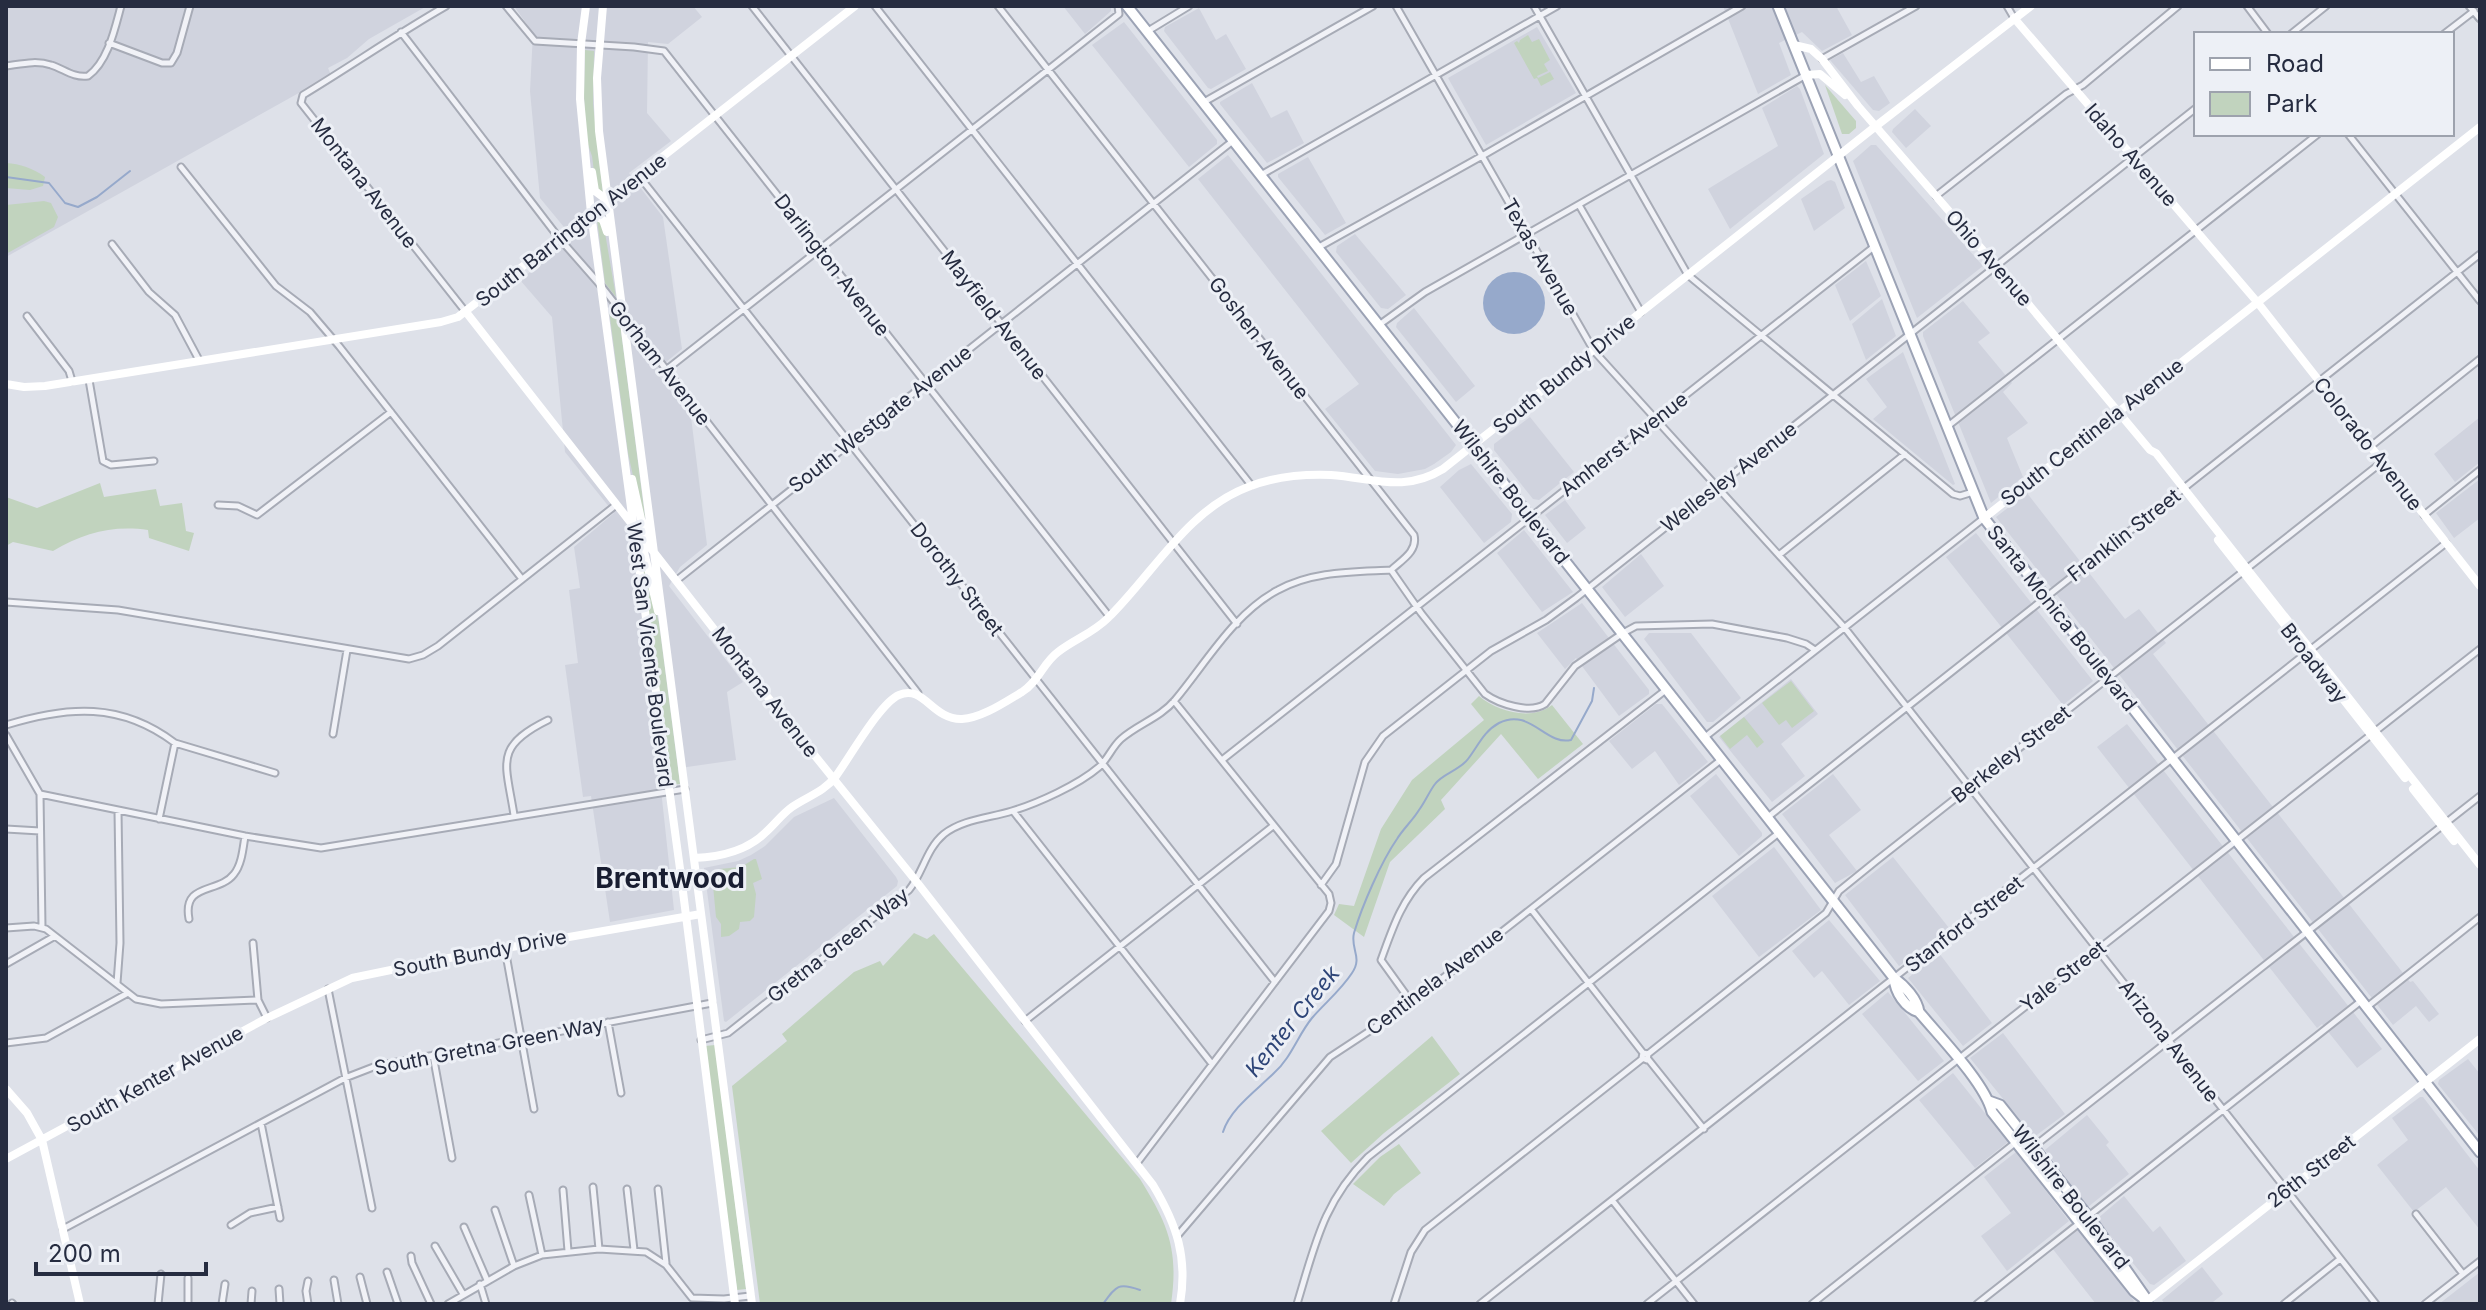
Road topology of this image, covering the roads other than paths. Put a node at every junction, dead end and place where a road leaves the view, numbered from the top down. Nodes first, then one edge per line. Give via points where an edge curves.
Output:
1 (121, 6) edge
2 (190, 6) edge
3 (446, 6) edge
4 (506, 6) edge
5 (586, 6) edge
6 (603, 6) edge
7 (752, 6) edge
8 (855, 6) edge
9 (875, 6) edge
10 (998, 6) edge
11 (1118, 6) edge
12 (1127, 6) edge
13 (1189, 6) edge
14 (1373, 6) edge
15 (1396, 6) edge
16 (1534, 6) edge
17 (1557, 6) edge
18 (1742, 6) edge
19 (1778, 6) edge
20 (1916, 6) edge
21 (2007, 6) edge
22 (2031, 6) edge
23 (2178, 6) edge
24 (2247, 6) edge
25 (2326, 6) edge
26 (2472, 9) edge
27 (1540, 16) junction
28 (2014, 18) junction
29 (2480, 19) edge
30 (1148, 31) junction
31 (401, 32) junction
32 (2266, 32) edge
33 (2294, 32) edge
34 (2446, 32) edge
35 (109, 43) junction
36 (581, 44) junction
37 (598, 45) junction
38 (1794, 45) junction
39 (791, 56) junction
40 (1822, 59) junction
41 (6, 66) edge
42 (1048, 71) junction
43 (1806, 75) junction
44 (1436, 76) junction
45 (2075, 89) junction
46 (1586, 95) junction
47 (1204, 102) junction
48 (1858, 106) junction
49 (2194, 110) edge
50 (715, 116) junction
51 (1876, 126) junction
52 (2480, 127) edge
53 (972, 130) junction
54 (2315, 136) edge
55 (2350, 136) edge
56 (1234, 140) junction
57 (583, 141) junction
58 (1482, 156) junction
59 (1839, 157) junction
60 (2133, 157) junction
61 (181, 167) dead end
62 (1261, 175) junction
63 (639, 176) junction
64 (1631, 176) junction
65 (895, 190) junction
66 (2395, 194) junction
67 (1936, 196) junction
68 (607, 200) junction
69 (1153, 204) junction
70 (1579, 205) junction
71 (591, 213) junction
72 (2195, 230) junction
73 (1527, 236) junction
74 (559, 238) junction
75 (112, 244) dead end
76 (1875, 246) junction
77 (1318, 247) junction
78 (820, 250) junction
79 (2480, 254) edge
80 (1078, 263) junction
81 (1996, 266) junction
82 (2457, 273) junction
83 (1688, 275) junction
84 (619, 282) junction
85 (602, 287) junction
86 (2480, 301) edge
87 (2258, 303) junction
88 (744, 310) junction
89 (466, 312) junction
90 (1641, 313) junction
91 (27, 316) dead end
92 (624, 317) junction
93 (1001, 324) junction
94 (1379, 325) junction
95 (1760, 335) junction
96 (1910, 335) junction
97 (332, 338) junction
98 (2058, 339) junction
99 (1594, 351) junction
100 (2480, 359) edge
101 (199, 360) junction
102 (666, 370) junction
103 (89, 379) junction
104 (72, 381) junction
105 (2319, 382) junction
106 (6, 384) edge
107 (925, 384) junction
108 (1833, 396) junction
109 (2119, 410) junction
110 (391, 412) junction
111 (1655, 419) junction
112 (1947, 426) junction
113 (850, 442) junction
114 (1475, 446) junction
115 (2370, 447) junction
116 (624, 451) junction
117 (1905, 454) junction
118 (154, 461) dead end
119 (2382, 462) junction
120 (2480, 470) edge
121 (1371, 480) junction
122 (1251, 485) junction
123 (1716, 487) junction
124 (2182, 490) junction
125 (1973, 492) junction
126 (618, 504) junction
127 (218, 505) dead end
128 (771, 505) junction
129 (2424, 515) junction
130 (1531, 516) junction
131 (1984, 518) junction
132 (633, 524) junction
133 (1174, 543) junction
134 (2446, 543) junction
135 (654, 551) junction
136 (1779, 555) junction
137 (1391, 570) junction
138 (2245, 570) junction
139 (522, 579) junction
140 (677, 580) junction
141 (2480, 586) edge
142 (1588, 589) junction
143 (2045, 598) junction
144 (6, 602) edge
145 (1417, 607) junction
146 (1110, 616) junction
147 (663, 622) junction
148 (1237, 624) junction
149 (1844, 627) junction
150 (1623, 633) junction
151 (2480, 649) edge
152 (347, 650) junction
153 (1815, 650) junction
154 (2309, 652) junction
155 (1466, 670) junction
156 (2108, 678) junction
157 (1036, 681) junction
158 (1667, 689) junction
159 (919, 694) junction
160 (1174, 701) junction
161 (1906, 707) junction
162 (548, 720) dead end
163 (6, 725) edge
164 (2373, 732) junction
165 (333, 734) dead end
166 (6, 735) edge
167 (1705, 737) junction
168 (175, 743) junction
169 (1722, 759) junction
170 (1222, 760) junction
171 (2172, 760) junction
172 (1102, 764) junction
173 (275, 773) dead end
174 (834, 778) junction
175 (1969, 788) junction
176 (685, 789) junction
177 (668, 792) junction
178 (40, 794) junction
179 (2480, 796) edge
180 (118, 811) junction
181 (1013, 811) junction
182 (514, 815) junction
183 (1768, 817) junction
184 (159, 819) junction
185 (2444, 824) junction
186 (1273, 826) junction
187 (6, 829) edge
188 (40, 831) junction
189 (1780, 831) junction
190 (245, 836) junction
191 (2236, 840) junction
192 (676, 841) junction
193 (694, 858) junction
194 (2480, 865) edge
195 (2033, 869) junction
196 (2480, 874) edge
197 (681, 876) junction
198 (916, 881) junction
199 (1321, 885) junction
200 (1198, 886) junction
201 (1833, 901) junction
202 (1531, 909) junction
203 (701, 914) junction
204 (685, 916) junction
205 (2480, 917) edge
206 (189, 919) dead end
207 (42, 927) junction
208 (6, 928) edge
209 (2307, 933) junction
210 (55, 936) junction
211 (253, 943) dead end
212 (1120, 947) junction
213 (505, 948) junction
214 (2097, 950) junction
215 (6, 964) edge
216 (1894, 978) junction
217 (1275, 982) junction
218 (117, 983) junction
219 (1589, 983) junction
220 (328, 988) junction
221 (128, 993) junction
222 (258, 1000) junction
223 (713, 1003) junction
224 (1412, 1003) junction
225 (2363, 1004) junction
226 (696, 1006) junction
227 (267, 1018) junction
228 (608, 1022) junction
229 (1024, 1022) junction
230 (717, 1036) junction
231 (521, 1038) junction
232 (2480, 1039) edge
233 (701, 1040) junction
234 (2169, 1040) junction
235 (6, 1043) edge
236 (433, 1055) junction
237 (1645, 1056) junction
238 (1958, 1059) junction
239 (1212, 1064) junction
240 (345, 1078) junction
241 (2425, 1082) junction
242 (6, 1089) edge
243 (621, 1093) dead end
244 (534, 1109) dead end
245 (2224, 1109) junction
246 (261, 1123) junction
247 (1704, 1129) junction
248 (2020, 1139) junction
249 (42, 1140) junction
250 (2029, 1151) junction
251 (2480, 1152) edge
252 (452, 1158) dead end
253 (6, 1159) edge
254 (1137, 1164) junction
255 (593, 1187) dead end
256 (627, 1189) dead end
257 (658, 1189) dead end
258 (563, 1190) dead end
259 (2287, 1190) junction
260 (529, 1195) dead end
261 (1612, 1200) junction
262 (278, 1207) junction
263 (372, 1208) dead end
264 (495, 1210) dead end
265 (2416, 1214) dead end
266 (280, 1218) dead end
267 (2084, 1219) junction
268 (231, 1225) dead end
269 (464, 1227) dead end
270 (63, 1229) junction
271 (1178, 1235) junction
272 (435, 1246) dead end
273 (599, 1249) junction
274 (634, 1250) junction
275 (568, 1251) junction
276 (542, 1255) junction
277 (411, 1256) dead end
278 (2340, 1259) junction
279 (2480, 1261) edge
280 (666, 1265) junction
281 (514, 1266) junction
282 (387, 1272) dead end
283 (161, 1274) dead end
284 (2463, 1274) junction
285 (360, 1277) dead end
286 (188, 1278) dead end
287 (334, 1280) dead end
288 (487, 1280) junction
289 (308, 1281) dead end
290 (1676, 1281) junction
291 (225, 1284) dead end
292 (480, 1284) junction
293 (279, 1289) dead end
294 (252, 1291) dead end
295 (463, 1294) junction
296 (751, 1300) edge
297 (691, 1301) edge
298 (735, 1301) edge
299 (2146, 1303) edge
300 (80, 1304) edge
301 (158, 1304) edge
302 (188, 1304) edge
303 (222, 1304) edge
304 (251, 1304) edge
305 (280, 1304) edge
306 (308, 1304) edge
307 (338, 1304) edge
308 (367, 1304) edge
309 (398, 1304) edge
310 (431, 1304) edge
311 (448, 1304) edge
312 (486, 1304) edge
313 (1180, 1304) edge
314 (1297, 1304) edge
315 (1394, 1304) edge
316 (1480, 1304) edge
317 (1647, 1304) edge
318 (1694, 1304) edge
319 (1812, 1304) edge
320 (1977, 1304) edge
321 (2284, 1304) edge
322 (2376, 1304) edge
323 (2425, 1304) edge

1 - 35 street
2 - 35 street via 171,63
3 - 31 street
4 - 36 street, Darlington Avenue via 535,41
5 - 36 street, West San Vicente Boulevard
6 - 37 street, West San Vicente Boulevard
7 - 39 street, Mayfield Avenue
8 - 39 street, South Barrington Avenue
9 - 53 street
10 - 42 street, Goshen Avenue
11 - 42 street via 1119,14
12 - 30 main road, Wilshire Boulevard
13 - 30 street
14 - 47 street
15 - 44 street, Texas Avenue
16 - 27 street
17 - 27 street
18 - 46 street
19 - 38 main road, Santa Monica Boulevard
20 - 40 street
21 - 28 street, Idaho Avenue
22 - 28 street, South Bundy Drive
23 - 45 street
24 - 32 street
25 - 33 street
26 - 29 street
26 - 34 street
27 - 44 street
27 - 46 street
28 - 45 street, Idaho Avenue
28 - 51 street, South Bundy Drive
30 - 47 main road, Wilshire Boulevard
31 - 74 street, Gorham Avenue
31 - 89 street, Montana Avenue via 303,95 301,103
35 - 41 street via 98,67 84,77 42,63
36 - 37 street, Darlington Avenue
36 - 57 street, West San Vicente Boulevard
37 - 50 street, Darlington Avenue via 664,51
37 - 68 street, West San Vicente Boulevard via 597,103
38 - 40 street, Ohio Avenue via 1811,49
38 - 43 main road, Santa Monica Boulevard
39 - 50 street, South Barrington Avenue
39 - 65 street, Mayfield Avenue
40 - 48 street, Ohio Avenue
42 - 53 street
42 - 69 street, Goshen Avenue
43 - 48 street, Ohio Avenue via 1820,74
43 - 59 main road, Santa Monica Boulevard
43 - 64 street
44 - 58 street, Texas Avenue
44 - 62 street
45 - 60 street, Idaho Avenue
45 - 67 street
46 - 58 street
46 - 64 street
47 - 56 main road, Wilshire Boulevard
48 - 51 street, Ohio Avenue
49 - 60 street, Wellesley Avenue
50 - 63 street, South Barrington Avenue
50 - 78 street, Darlington Avenue
51 - 59 street, South Bundy Drive
51 - 67 street, Ohio Avenue
52 - 66 street, South Centinela Avenue
53 - 65 street
53 - 80 street
54 - 72 street
55 - 66 street
56 - 62 main road, Wilshire Boulevard
56 - 69 street, South Westgate Avenue
57 - 68 street via 594,188
57 - 71 street, West San Vicente Boulevard
58 - 73 street, Texas Avenue
58 - 77 street
59 - 76 main road, Santa Monica Boulevard
59 - 83 street, South Bundy Drive
60 - 72 street, Idaho Avenue
60 - 81 street, Wellesley Avenue
61 - 97 street via 276,286 310,312
62 - 77 main road, Wilshire Boulevard
63 - 68 street, South Barrington Avenue
63 - 88 street, Dorothy Street
64 - 70 street
64 - 83 street
65 - 78 street
65 - 93 street, Mayfield Avenue
66 - 82 street
66 - 87 street, South Centinela Avenue
67 - 81 street, Ohio Avenue
68 - 71 street, South Barrington Avenue
68 - 84 street, West San Vicente Boulevard
69 - 80 street, South Westgate Avenue
69 - 121 street, Goshen Avenue
70 - 73 street
70 - 90 street
71 - 74 street, South Barrington Avenue
71 - 84 street via 605,223
71 - 85 street, West San Vicente Boulevard
72 - 87 street, Idaho Avenue
72 - 98 street
73 - 94 street via 1412,299
73 - 99 street, Texas Avenue
74 - 85 street, Gorham Avenue
74 - 89 street, South Barrington Avenue
75 - 101 street via 149,292 175,315
76 - 95 street, Amherst Avenue
76 - 96 main road, Santa Monica Boulevard
77 - 94 main road, Wilshire Boulevard
78 - 88 street
78 - 107 street, Darlington Avenue
79 - 82 street, Franklin Street
80 - 93 street, South Westgate Avenue
80 - 122 street
81 - 96 street, Wellesley Avenue
81 - 98 street, Ohio Avenue
82 - 86 street
82 - 105 street, Franklin Street
83 - 90 street, South Bundy Drive
83 - 95 street
84 - 92 street, West San Vicente Boulevard
85 - 92 street, Gorham Avenue
85 - 116 street, West San Vicente Boulevard
87 - 105 street, Colorado Avenue
87 - 109 street, South Centinela Avenue
88 - 102 street
88 - 113 street, Dorothy Street
89 - 97 street, South Barrington Avenue via 441,322
89 - 126 street, Montana Avenue
90 - 99 street, South Bundy Drive
91 - 104 street
92 - 102 street, Gorham Avenue
92 - 135 street, West San Vicente Boulevard
93 - 107 street, South Westgate Avenue
93 - 133 street, Mayfield Avenue
94 - 114 main road, Wilshire Boulevard
95 - 108 street
95 - 111 street, Amherst Avenue
96 - 108 street, Wellesley Avenue
96 - 112 main road, Santa Monica Boulevard
97 - 101 street, South Barrington Avenue
97 - 110 street
98 - 109 street, Ohio Avenue
98 - 112 street
99 - 111 street, Texas Avenue
99 - 114 street, South Bundy Drive
100 - 115 street
101 - 103 street, South Barrington Avenue
102 - 128 street, Gorham Avenue
103 - 104 street, South Barrington Avenue
103 - 118 street via 103,461
104 - 106 street, South Barrington Avenue via 35,387
105 - 115 street, Colorado Avenue
105 - 124 street, Franklin Street
107 - 113 street, South Westgate Avenue
107 - 146 street, Darlington Avenue
108 - 117 street
108 - 123 street, Wellesley Avenue
109 - 124 street, Broadway
109 - 131 street, South Centinela Avenue
110 - 127 street via 257,515
110 - 139 street
111 - 123 street, Texas Avenue
111 - 130 street, Amherst Avenue
112 - 125 main road, Santa Monica Boulevard
113 - 128 street, South Westgate Avenue
113 - 157 street, Dorothy Street
114 - 121 street, South Bundy Drive via 1422,480
114 - 130 main road, Wilshire Boulevard
115 - 119 street, Colorado Avenue
116 - 132 street, West San Vicente Boulevard
116 - 135 street
117 - 125 street via 1953,494
117 - 136 street
119 - 129 street, Colorado Avenue
119 - 138 street, Berkeley Street
120 - 129 street
121 - 122 street, South Bundy Drive via 1307,475
121 - 137 street, Goshen Avenue via 1416,539 1413,550
122 - 133 street, South Bundy Drive via 1213,505
123 - 136 street, Texas Avenue
123 - 142 street, Wellesley Avenue
124 - 138 street, Broadway
124 - 143 street, Franklin Street
125 - 131 main road, Santa Monica Boulevard
126 - 132 street, Montana Avenue
126 - 139 street
128 - 140 street, South Westgate Avenue
128 - 159 street, Gorham Avenue
129 - 134 street, Colorado Avenue
130 - 142 main road, Wilshire Boulevard
130 - 145 street, Amherst Avenue
131 - 143 main road, Santa Monica Boulevard
131 - 149 street, South Centinela Avenue
132 - 135 street, Montana Avenue
132 - 147 street
132 - 177 street, West San Vicente Boulevard
133 - 146 street, South Bundy Drive
133 - 148 street, Mayfield Avenue
134 - 141 street, Colorado Avenue
134 - 154 street, Stanford Street
135 - 140 street, Montana Avenue
135 - 147 street, West San Vicente Boulevard
136 - 149 street, Texas Avenue
137 - 145 street
137 - 148 street, Gretna Green Way via 1345,572 1290,584 1266,597
138 - 154 street, Broadway
138 - 156 street, Berkeley Street
139 - 152 street via 423,655 404,659
140 - 174 street, Montana Avenue
142 - 150 main road, Wilshire Boulevard
142 - 155 street, Wellesley Avenue
143 - 156 main road, Santa Monica Boulevard
143 - 161 street, Franklin Street
144 - 152 street via 118,610
145 - 155 street
145 - 170 street, Amherst Avenue
146 - 157 street, South Bundy Drive via 1058,652
147 - 176 street, West San Vicente Boulevard
148 - 160 street, Gretna Green Way
149 - 153 street, South Centinela Avenue
149 - 161 street, Arizona Avenue
150 - 153 street via 1636,626 1712,624 1787,638
150 - 155 street via 1575,666 1550,700 1536,709 1490,698
150 - 158 main road, Wilshire Boulevard
151 - 164 street, Yale Street
152 - 165 street
153 - 167 street, South Centinela Avenue
154 - 164 street, Broadway
154 - 171 street, Stanford Street
155 - 199 street, Wellesley Avenue via 1376,744 1362,771 1336,864
156 - 171 main road, Santa Monica Boulevard
156 - 175 street, Berkeley Street
157 - 159 street, South Bundy Drive via 964,719 942,715
157 - 172 street, Dorothy Street
158 - 167 main road, Wilshire Boulevard
158 - 224 street via 1412,890 1381,960
159 - 174 street via 889,702
160 - 170 street
160 - 172 street, Gretna Green Way via 1122,738
161 - 175 street, Arizona Avenue
161 - 183 street, Franklin Street
162 - 182 street via 507,751
163 - 168 street via 42,714 95,712 137,721
164 - 185 street, Broadway
164 - 191 street, Yale Street
166 - 178 street
167 - 169 main road, Wilshire Boulevard
168 - 173 street
168 - 184 street
169 - 183 main road, Wilshire Boulevard
169 - 202 street, Centinela Avenue
170 - 186 street
171 - 191 main road, Santa Monica Boulevard
171 - 195 street, Stanford Street
172 - 181 street, Gretna Green Way
172 - 200 street, Dorothy Street
174 - 193 street via 787,810 748,846
174 - 198 street, Montana Avenue
175 - 195 street, Arizona Avenue
175 - 201 street, Berkeley Street
176 - 177 street
176 - 193 street, West San Vicente Boulevard
177 - 182 street
177 - 192 street, West San Vicente Boulevard
178 - 180 street
178 - 188 street
179 - 185 street
180 - 184 street
180 - 218 street
181 - 198 street, Gretna Green Way via 945,833
181 - 212 street
182 - 190 street via 321,848
183 - 189 main road, Wilshire Boulevard
184 - 190 street
185 - 194 street, Broadway
185 - 196 street, Broadway
185 - 209 street
186 - 199 street
186 - 200 street
187 - 188 street
188 - 207 street
189 - 201 main road, Wilshire Boulevard
189 - 219 street
190 - 206 street via 234,874 191,898
191 - 209 main road, Santa Monica Boulevard
191 - 214 street, Yale Street
192 - 193 street
192 - 197 street, West San Vicente Boulevard
193 - 197 street
193 - 203 street, West San Vicente Boulevard
195 - 214 street, Arizona Avenue
195 - 216 street, Stanford Street
197 - 204 street, West San Vicente Boulevard
198 - 229 street, Montana Avenue
198 - 230 street, Gretna Green Way via 728,1033
199 - 217 street via 1329,894 1329,911
200 - 212 street
200 - 217 street, Dorothy Street
201 - 216 main road, Wilshire Boulevard
201 - 237 street, Berkeley Street via 1826,913
202 - 219 street
202 - 224 street, Centinela Avenue
203 - 204 street, South Bundy Drive
203 - 223 street, West San Vicente Boulevard
204 - 213 street, South Bundy Drive
204 - 226 street, West San Vicente Boulevard
205 - 225 street
207 - 208 street
207 - 210 street
209 - 225 main road, Santa Monica Boulevard
209 - 234 street
210 - 215 street
210 - 218 street
211 - 222 street
212 - 229 street
212 - 239 street
213 - 220 street, South Bundy Drive via 361,975
213 - 231 street
214 - 234 street, Arizona Avenue
214 - 238 street, Yale Street
216 - 238 main road, Wilshire Boulevard
216 - 247 street, Stanford Street
217 - 239 street
218 - 221 street
219 - 237 street
219 - 314 street via 1349,1176 1325,1215
220 - 227 street, South Bundy Drive
220 - 240 street
221 - 222 street via 161,1004
221 - 235 street via 61,1032
222 - 227 street
223 - 226 street, South Gretna Green Way
223 - 230 street, West San Vicente Boulevard
224 - 271 street, Centinela Avenue via 1330,1057
225 - 241 main road, Santa Monica Boulevard
225 - 245 street
226 - 228 street, South Gretna Green Way
226 - 233 street, West San Vicente Boulevard
227 - 249 street, South Kenter Avenue
228 - 231 street, South Gretna Green Way
228 - 243 street
229 - 254 street, Montana Avenue
230 - 233 street, Gretna Green Way
230 - 296 street, West San Vicente Boulevard
231 - 236 street, South Gretna Green Way
231 - 244 street
232 - 241 street, 26th Street
233 - 298 street, West San Vicente Boulevard
234 - 245 street, Arizona Avenue
234 - 250 street
236 - 240 street, South Gretna Green Way via 386,1063
236 - 252 street
237 - 247 street
237 - 315 street, Berkeley Street via 1425,1230 1411,1252
238 - 248 main road, Wilshire Boulevard via 1992,1112
238 - 290 street, Yale Street
239 - 254 street
240 - 246 street, South Gretna Green Way
240 - 263 street
241 - 251 main road, Santa Monica Boulevard
241 - 259 street, 26th Street
242 - 249 street
245 - 259 street, Arizona Avenue
245 - 267 street
246 - 262 street
246 - 270 street, South Gretna Green Way
247 - 261 street, Stanford Street
248 - 250 main road, Wilshire Boulevard
248 - 319 street
249 - 253 street, South Kenter Avenue
249 - 270 street
250 - 267 main road, Wilshire Boulevard
254 - 271 street, Montana Avenue
255 - 273 street
256 - 274 street
257 - 280 street
258 - 275 street
259 - 278 street, Arizona Avenue
259 - 299 street, 26th Street
260 - 276 street
261 - 290 street
261 - 316 street, Stanford Street
262 - 266 street
262 - 268 street via 250,1213
264 - 281 street
265 - 284 street
267 - 299 main road, Wilshire Boulevard via 2135,1280
267 - 320 street
269 - 288 street
270 - 300 street
271 - 313 street, Montana Avenue
272 - 295 street
273 - 274 street
273 - 275 street
274 - 280 street
275 - 276 street
276 - 281 street
277 - 310 street
278 - 321 street
278 - 322 street, Arizona Avenue
279 - 284 street
280 - 297 street
281 - 288 street
282 - 309 street
283 - 301 street
284 - 323 street
285 - 308 street
286 - 302 street
287 - 307 street
288 - 292 street
289 - 306 street
290 - 317 street, Yale Street
290 - 318 street
291 - 303 street
292 - 295 street
292 - 312 street
293 - 305 street
294 - 304 street
295 - 311 street
296 - 298 street
297 - 298 street

